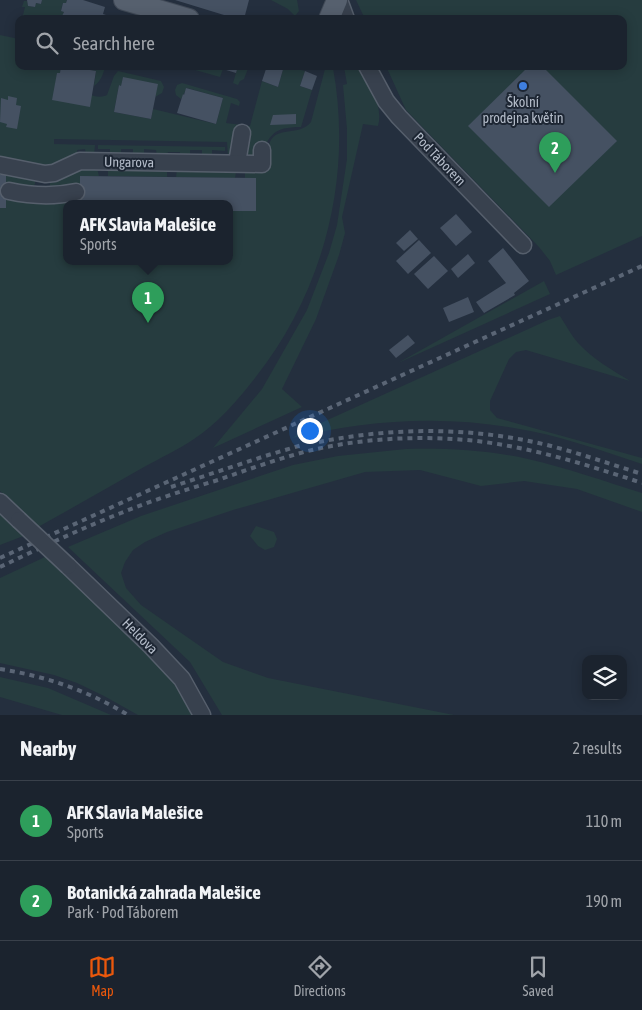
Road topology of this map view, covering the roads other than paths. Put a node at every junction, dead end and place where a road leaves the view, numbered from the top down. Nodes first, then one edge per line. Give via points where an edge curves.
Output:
1 (124, 0) edge
2 (338, 0) edge
3 (175, 15) edge
4 (331, 15) edge
5 (344, 15) edge
6 (370, 70) edge
7 (242, 133) dead end
8 (262, 157) dead end
9 (237, 163) junction
10 (0, 165) edge
11 (45, 174) junction
12 (9, 191) dead end
13 (76, 192) dead end
14 (43, 196) junction
15 (524, 245) dead end
16 (0, 502) edge
17 (198, 708) edge

1 - 3 main road
2 - 4 main road
2 - 5 street
6 - 15 street, Pod Táborem via 386,101 399,117
7 - 9 street
8 - 9 street, Ungarova
9 - 11 street, Ungarova via 80,161
10 - 11 street
11 - 14 street
12 - 14 street
13 - 14 street
16 - 17 street, Heldova, bridge via 151,646 182,680

